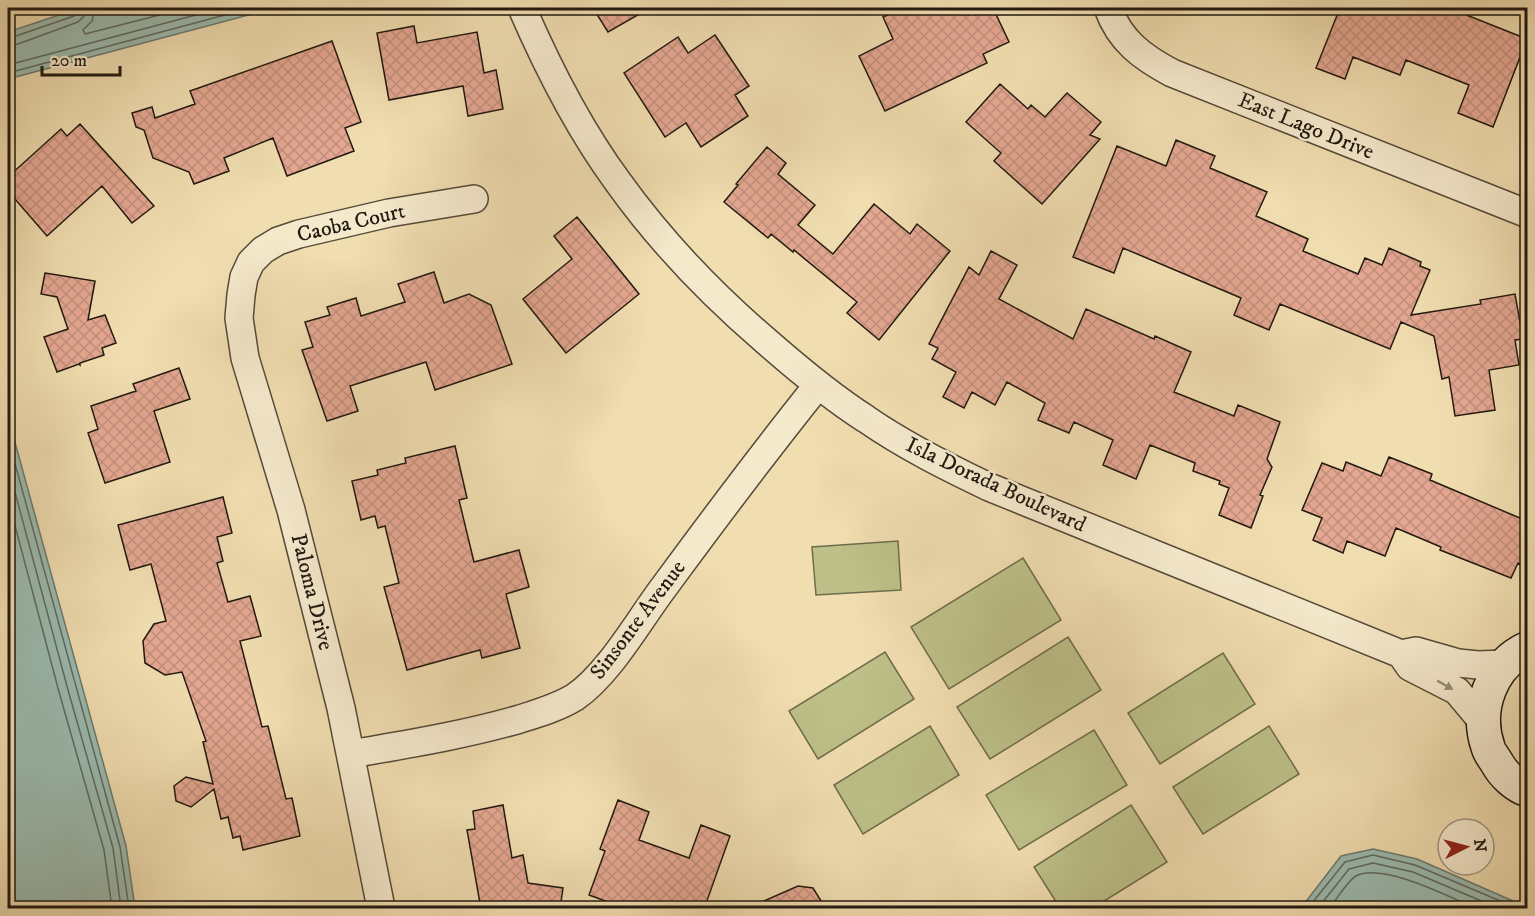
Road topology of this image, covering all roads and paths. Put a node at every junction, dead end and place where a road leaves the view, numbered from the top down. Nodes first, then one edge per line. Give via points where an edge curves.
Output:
1 (522, 8) edge
2 (1108, 8) edge
3 (474, 198) dead end
4 (1527, 214) edge
5 (244, 277) joint
6 (818, 385) junction
7 (1401, 654) junction
8 (1516, 656) edge
9 (1483, 722) junction
10 (351, 754) junction
11 (1527, 790) edge
12 (381, 909) edge

1 - 6 street, Isla Dorada Boulevard via 590,140 655,231 722,303
2 - 4 street, East Lago Drive via 1133,48 1172,73
3 - 5 street, Caoba Court via 389,213 278,241 251,262
5 - 10 street, Paloma Drive via 239,318 244,358 291,510
6 - 7 street, Isla Dorada Boulevard via 896,438 989,487
6 - 10 street, Sinsonte Avenue via 611,660 574,698 494,726
7 - 8 street, Isla Dorada Boulevard via 1416,651 1478,665
7 -> 9 street, Isla Dorada Boulevard via 1410,667 1456,691
8 - 9 street via 1492,681
9 - 11 street via 1488,748 1501,770
10 - 12 street, Paloma Drive

